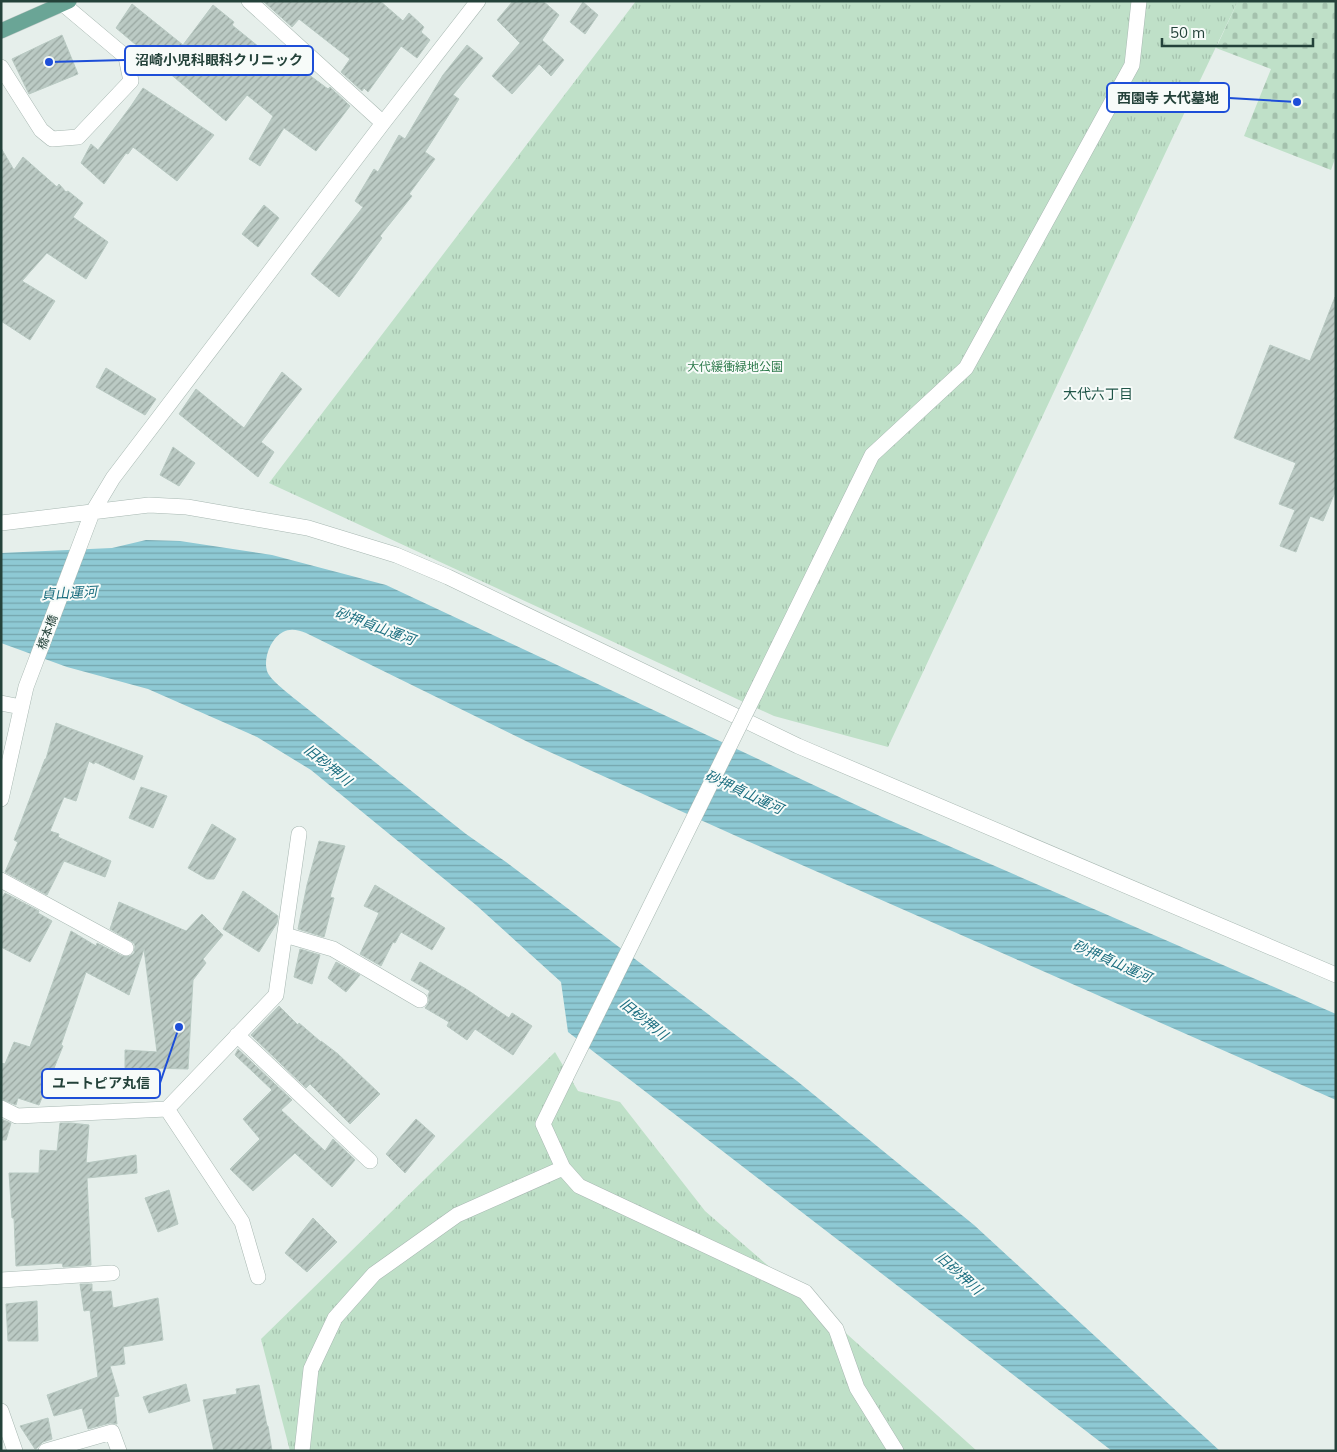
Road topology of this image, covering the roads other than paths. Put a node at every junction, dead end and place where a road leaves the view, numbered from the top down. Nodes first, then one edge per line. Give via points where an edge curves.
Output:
1 (249, 1) edge
2 (478, 1) edge
3 (1139, 1) edge
4 (66, 2) edge
5 (1, 31) edge
6 (1, 67) edge
7 (383, 123) junction
8 (92, 513) junction
9 (1, 523) edge
10 (1, 703) edge
11 (21, 707) junction
12 (1, 799) edge
13 (299, 834) dead end
14 (1, 880) edge
15 (285, 935) junction
16 (126, 948) dead end
17 (1336, 975) edge
18 (420, 1000) dead end
19 (238, 1035) junction
20 (1, 1108) edge
21 (167, 1110) junction
22 (370, 1161) dead end
23 (563, 1168) junction
24 (112, 1273) dead end
25 (258, 1277) dead end
26 (1, 1280) edge
27 (1, 1411) edge
28 (891, 1446) edge
29 (14, 1450) edge
30 (46, 1451) edge
31 (119, 1451) edge
32 (302, 1451) edge

1 - 7 street
2 - 7 street, 橋本橋
3 - 23 street, bridge via 1132,65 966,368 872,455 543,1124
4 - 5 main road
4 - 6 street via 126,57 131,81 78,137 52,139 41,130
7 - 8 street, 橋本橋 via 113,478
8 - 9 street
8 - 11 street, 橋本橋
8 - 17 street via 149,505 187,508 308,528 396,555 798,746
10 - 11 street
11 - 12 street, 橋本橋
13 - 15 street
14 - 16 street
15 - 18 street via 333,949
15 - 19 street via 276,995
19 - 21 street
19 - 22 street
20 - 21 street via 17,1116
21 - 25 street via 242,1222
23 - 28 street via 579,1186 805,1292 836,1329 857,1388
23 - 32 street via 457,1216 374,1274 335,1318 311,1369
24 - 26 street
27 - 29 street
30 - 31 street via 112,1432

